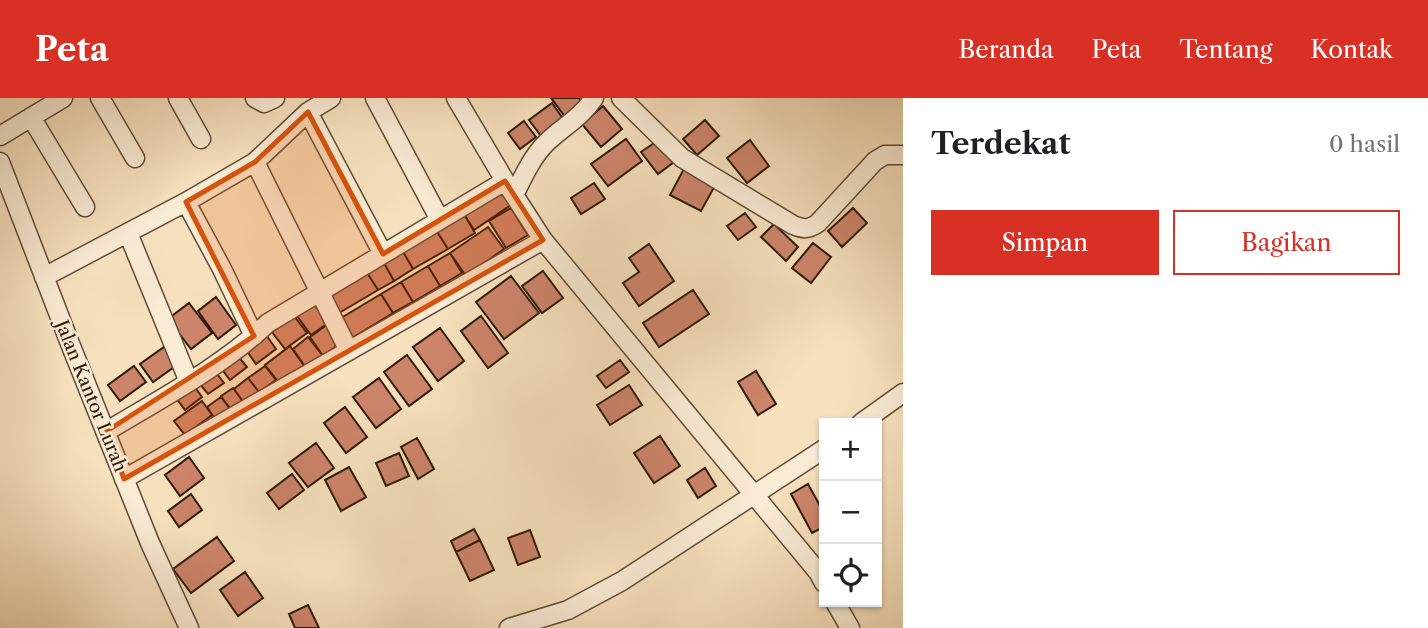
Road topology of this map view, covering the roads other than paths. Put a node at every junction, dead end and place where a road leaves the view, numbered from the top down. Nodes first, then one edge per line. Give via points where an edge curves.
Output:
1 (100, 98) edge
2 (178, 98) edge
3 (255, 98) edge
4 (275, 98) edge
5 (331, 98) edge
6 (375, 98) edge
7 (456, 98) edge
8 (594, 98) edge
9 (621, 98) edge
10 (54, 100) edge
11 (308, 113) junction
12 (31, 117) junction
13 (0, 136) edge
14 (201, 139) dead end
15 (903, 155) edge
16 (135, 158) dead end
17 (0, 162) edge
18 (255, 162) junction
19 (510, 188) junction
20 (186, 202) junction
21 (85, 207) dead end
22 (440, 220) junction
23 (128, 233) junction
24 (543, 240) junction
25 (383, 254) junction
26 (44, 277) junction
27 (319, 293) junction
28 (254, 336) junction
29 (349, 351) junction
30 (190, 382) junction
31 (903, 393) edge
32 (868, 418) edge
33 (107, 431) junction
34 (819, 452) edge
35 (124, 479) junction
36 (755, 495) junction
37 (819, 574) edge
38 (838, 607) edge
39 (190, 628) edge
40 (509, 628) edge
41 (850, 628) edge

1 - 16 street
2 - 14 street
3 - 4 street via 264,103
5 - 11 street
6 - 22 street
7 - 19 street
8 - 19 street via 546,143
9 - 15 street via 682,158 803,229 818,223 874,161 885,155
10 - 12 street
11 - 18 street
11 - 25 street
12 - 13 street
12 - 21 street
17 - 26 street, Jalan Kantor Lurah
18 - 20 street
18 - 27 street
19 - 22 street
19 - 24 street
20 - 23 street
20 - 28 street
22 - 25 street
23 - 26 street
23 - 30 street
24 - 29 street
24 - 36 street
25 - 27 street
26 - 33 street, Jalan Kantor Lurah
27 - 28 street
27 - 29 street
28 - 30 street
29 - 35 street
30 - 33 street
31 - 32 street
33 - 35 street, Jalan Kantor Lurah
34 - 36 street
35 - 39 street, Jalan Kantor Lurah
36 - 37 street
36 - 40 street via 586,601
38 - 41 street

